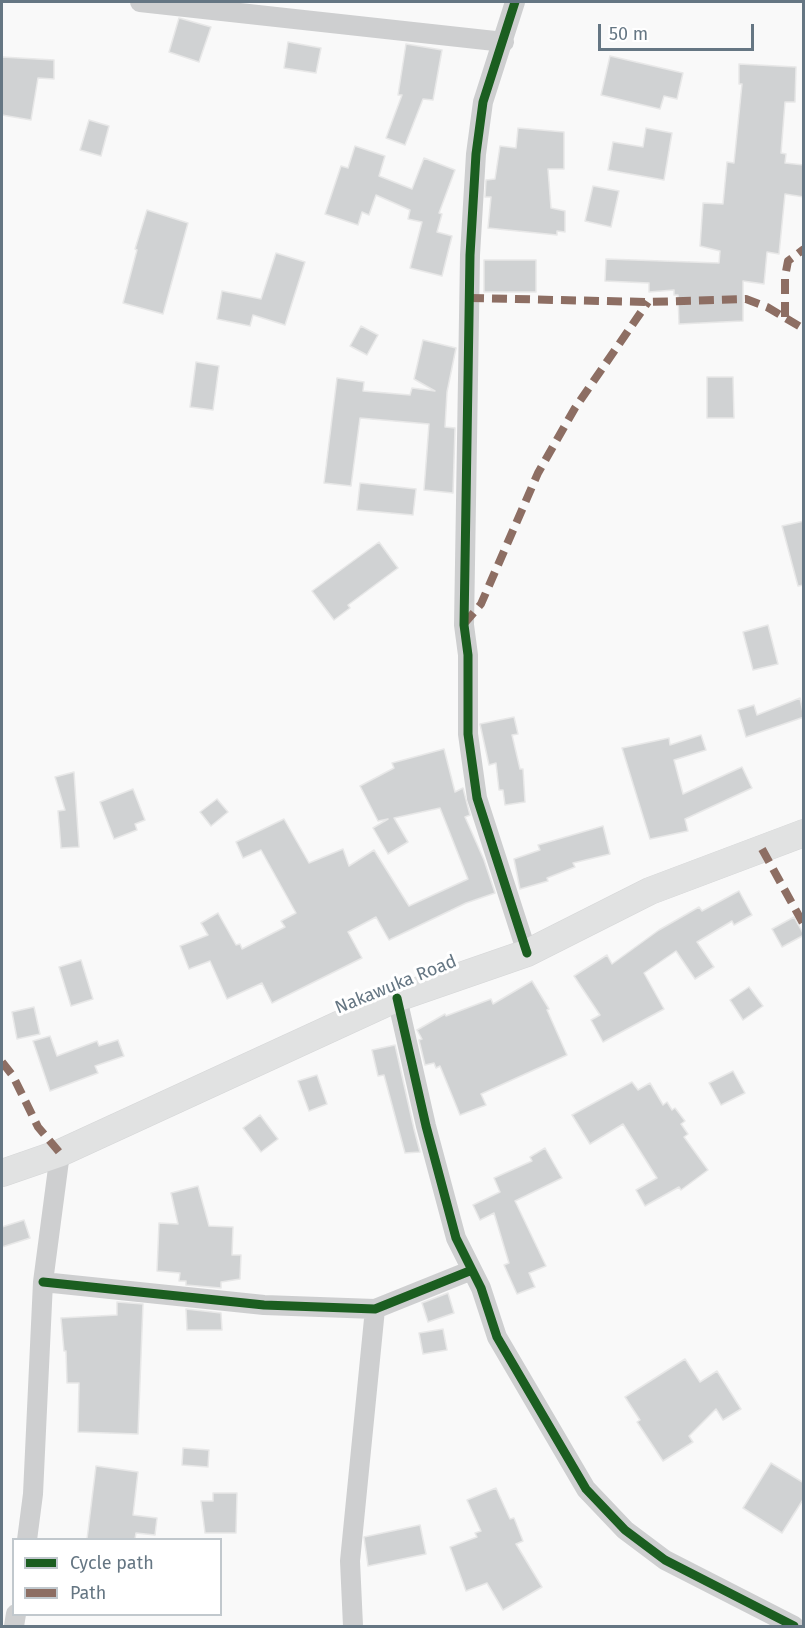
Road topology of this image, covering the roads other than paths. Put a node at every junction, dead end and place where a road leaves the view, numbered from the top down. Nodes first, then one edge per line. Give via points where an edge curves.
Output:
1 (140, 2) edge
2 (515, 2) edge
3 (504, 42) junction
4 (804, 832) edge
5 (527, 953) junction
6 (398, 998) junction
7 (60, 1153) junction
8 (2, 1173) edge
9 (472, 1269) junction
10 (43, 1282) junction
11 (375, 1309) junction
12 (27, 1538) edge
13 (353, 1626) edge
14 (794, 1626) edge

1 - 3 street
2 - 3 street
3 - 5 street via 483,102 476,154 470,255 464,625 468,734 477,798
4 - 5 main road, Nakawuka Road via 650,891
5 - 6 main road, Nakawuka Road
6 - 7 main road, Nakawuka Road
6 - 9 street via 456,1238
7 - 8 main road, Nakawuka Road
7 - 10 street
9 - 11 street
9 - 14 street via 497,1337 585,1489 625,1530 665,1560
10 - 11 street via 264,1305
10 - 12 street via 33,1494
11 - 13 street via 350,1561

